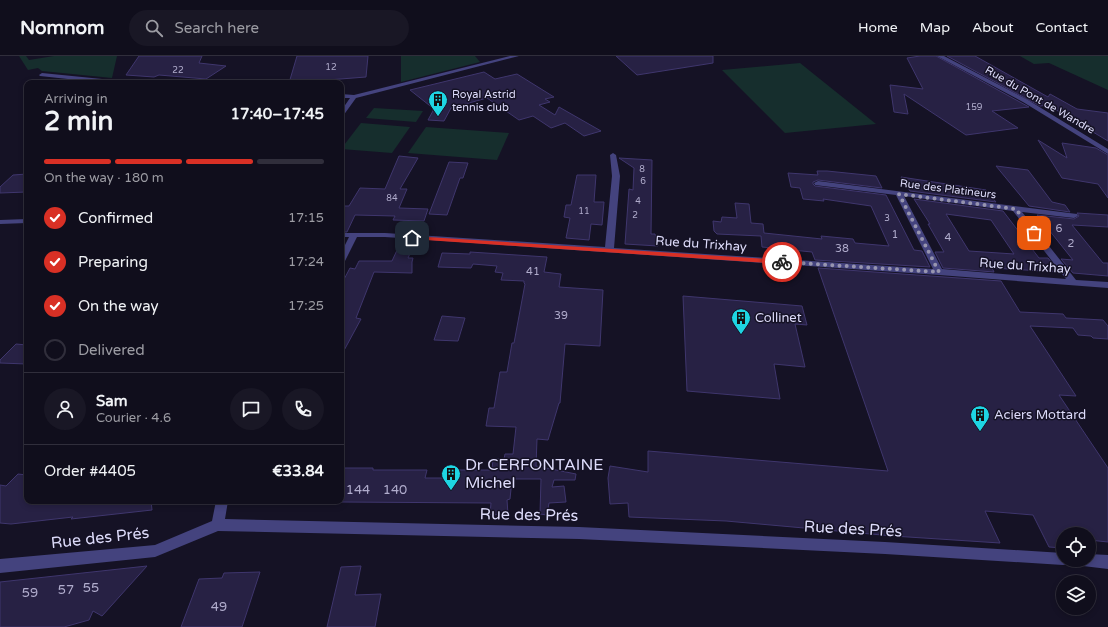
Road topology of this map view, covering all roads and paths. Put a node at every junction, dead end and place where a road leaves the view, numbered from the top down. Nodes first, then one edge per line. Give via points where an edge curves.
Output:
1 (516, 56) edge
2 (940, 56) edge
3 (42, 75) dead end
4 (92, 80) edge
5 (344, 96) edge
6 (354, 97) junction
7 (344, 111) edge
8 (1108, 152) edge
9 (613, 155) dead end
10 (818, 183) dead end
11 (899, 194) junction
12 (1016, 209) junction
13 (1074, 216) dead end
14 (24, 221) edge
15 (0, 222) edge
16 (344, 235) edge
17 (354, 236) junction
18 (609, 251) junction
19 (344, 255) edge
20 (939, 272) junction
21 (1074, 283) junction
22 (1108, 285) edge
23 (222, 504) edge
24 (218, 525) junction
25 (1056, 559) edge
26 (1096, 561) edge
27 (1108, 562) edge
28 (0, 566) edge

1 - 6 street
2 - 8 street, Rue du Pont de Wandre via 1035,106
3 - 4 street
5 - 6 street
6 - 7 street
9 - 18 street via 616,176
10 - 11 street, Rue des Platineurs
11 - 12 street, Rue des Platineurs
11 - 20 street
12 - 13 street, Rue des Platineurs
12 - 21 street
14 - 15 street
16 - 17 street, Rue du Trixhay
17 - 18 street, Rue du Trixhay via 385,235
17 - 19 street
18 - 20 street, Rue du Trixhay
20 - 21 street, Rue du Trixhay
21 - 22 street, Rue du Trixhay
23 - 24 street
24 - 25 street, Rue des Prés via 586,534
24 - 28 street, Rue des Prés via 155,551
26 - 27 street

